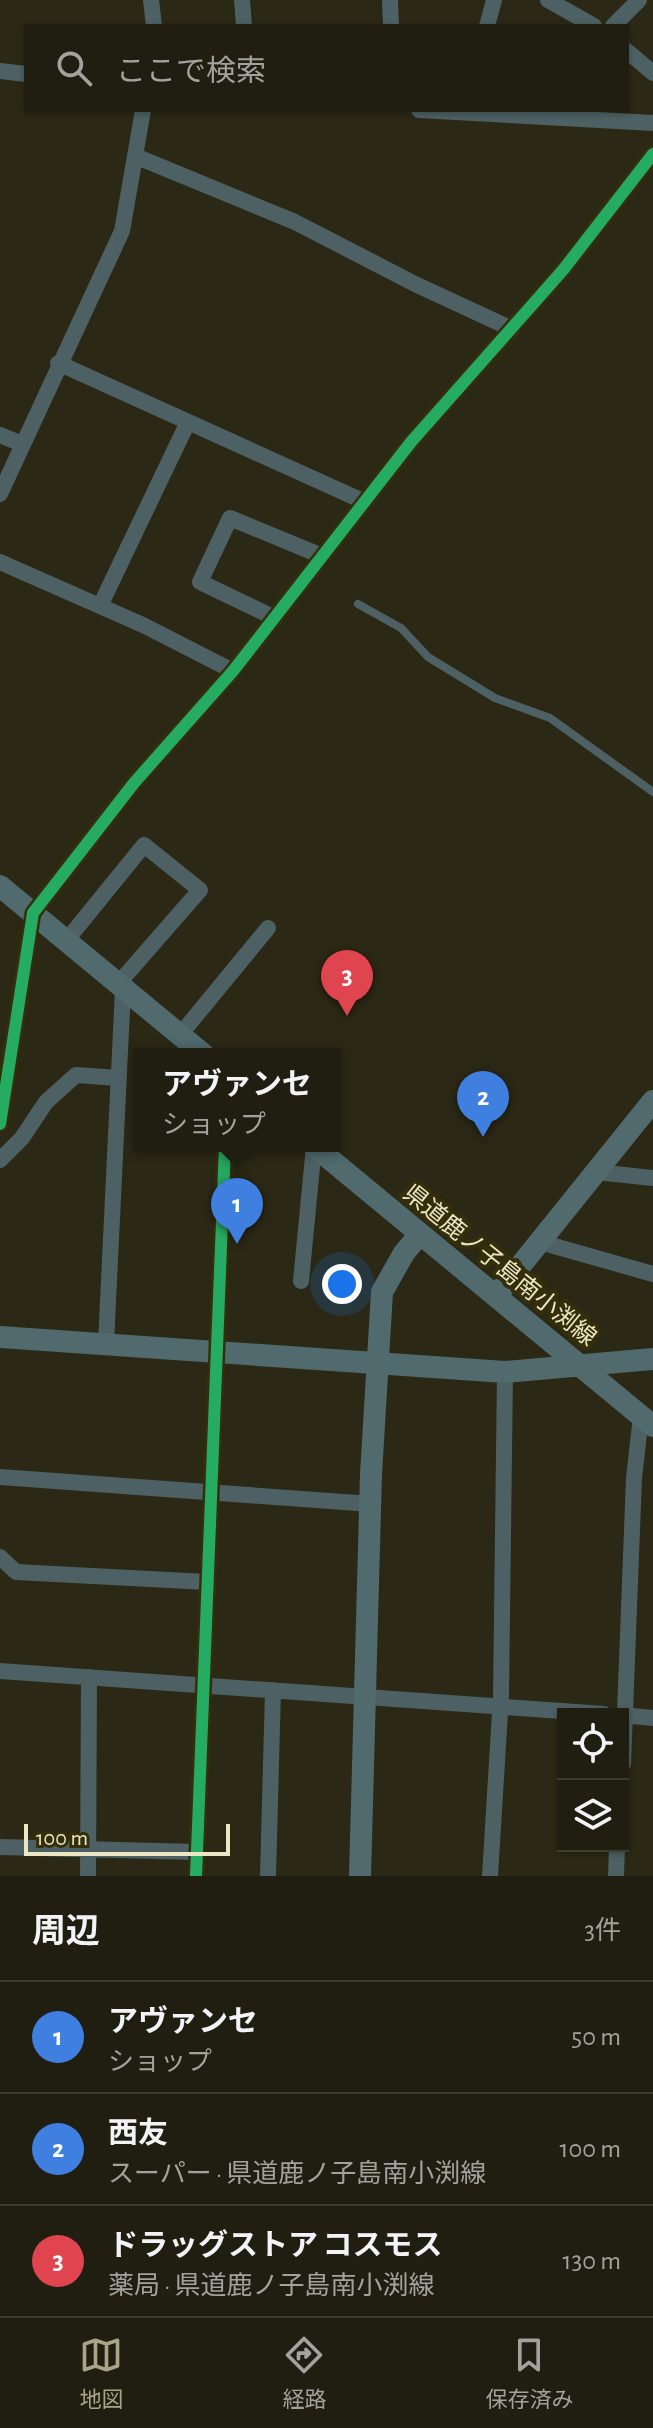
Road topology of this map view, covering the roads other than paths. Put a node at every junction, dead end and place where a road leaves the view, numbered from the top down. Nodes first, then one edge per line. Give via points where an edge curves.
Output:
1 (151, 0) edge
2 (242, 0) edge
3 (390, 0) edge
4 (494, 0) edge
5 (548, 0) edge
6 (639, 0) edge
7 (154, 24) edge
8 (244, 24) edge
9 (391, 24) edge
10 (488, 24) edge
11 (590, 24) edge
12 (615, 24) edge
13 (629, 53) edge
14 (0, 71) edge
15 (653, 73) edge
16 (24, 74) edge
17 (143, 112) edge
18 (481, 112) edge
19 (653, 123) edge
20 (653, 154) edge
21 (135, 156) junction
22 (512, 329) junction
23 (58, 363) junction
24 (188, 422) junction
25 (0, 435) edge
26 (22, 444) junction
27 (0, 494) edge
28 (365, 502) junction
29 (322, 556) junction
30 (0, 562) edge
31 (358, 604) dead end
32 (100, 606) junction
33 (275, 618) junction
34 (233, 671) junction
35 (653, 792) edge
36 (0, 886) edge
37 (33, 913) junction
38 (268, 928) dead end
39 (66, 941) junction
40 (120, 986) junction
41 (180, 1035) junction
42 (196, 1048) edge
43 (118, 1078) junction
44 (4, 1079) edge
45 (650, 1109) edge
46 (0, 1124) edge
47 (225, 1152) edge
48 (313, 1152) edge
49 (321, 1152) edge
50 (0, 1160) edge
51 (596, 1172) junction
52 (653, 1178) edge
53 (420, 1234) junction
54 (540, 1242) junction
55 (653, 1274) edge
56 (301, 1281) dead end
57 (496, 1296) junction
58 (0, 1337) edge
59 (106, 1343) junction
60 (214, 1352) junction
61 (653, 1359) edge
62 (377, 1360) junction
63 (584, 1367) junction
64 (505, 1372) junction
65 (647, 1421) edge
66 (0, 1477) edge
67 (210, 1491) junction
68 (371, 1504) junction
69 (0, 1557) edge
70 (207, 1582) junction
71 (0, 1671) edge
72 (89, 1677) junction
73 (203, 1685) junction
74 (273, 1690) junction
75 (365, 1698) junction
76 (500, 1707) junction
77 (624, 1708) edge
78 (557, 1711) edge
79 (629, 1716) edge
80 (653, 1718) edge
81 (0, 1847) edge
82 (88, 1851) junction
83 (197, 1852) junction
84 (617, 1852) edge
85 (88, 1876) edge
86 (196, 1876) edge
87 (268, 1876) edge
88 (360, 1876) edge
89 (490, 1876) edge
90 (616, 1876) edge

1 - 7 street
2 - 8 street
3 - 9 street
4 - 10 street
5 - 11 street
6 - 12 street
13 - 15 street
14 - 16 street
17 - 21 street
18 - 19 street
20 - 22 street
21 - 22 street via 295,222
21 - 23 street via 122,231
22 - 28 street
23 - 24 street
23 - 26 street
24 - 28 street
24 - 32 street
25 - 26 street
26 - 27 street
28 - 29 street
29 - 33 street
29 - 33 street via 230,518 200,582
30 - 32 street
31 - 35 lane via 401,628 428,657 495,698 550,718
32 - 34 street
33 - 34 street
34 - 37 street via 134,783
36 - 37 street
37 - 39 street
37 - 44 street
38 - 41 street
39 - 40 street
39 - 40 street via 144,845 200,890
40 - 41 street
40 - 43 street
41 - 42 street
43 - 50 street via 76,1075 46,1102
43 - 59 street
44 - 46 street
45 - 51 street
47 - 60 street
48 - 56 street
49 - 53 street, 県道鹿ノ子島南小渕線
51 - 52 street
51 - 54 street
53 - 57 street, 県道鹿ノ子島南小渕線
53 - 62 street via 382,1292
54 - 55 street
54 - 57 street
57 - 63 street, 県道鹿ノ子島南小渕線
58 - 59 street
59 - 60 street
60 - 62 street
60 - 67 street
61 - 63 street
62 - 64 street
62 - 68 street
63 - 64 street
63 - 65 street, 県道鹿ノ子島南小渕線
64 - 76 street
65 - 77 street via 634,1478
66 - 67 street
67 - 68 street
67 - 70 street
68 - 75 street
69 - 70 street via 16,1572
70 - 73 street
71 - 72 street
72 - 73 street
72 - 82 street
73 - 74 street
73 - 83 street
74 - 75 street
74 - 87 street
75 - 76 street
75 - 88 street
76 - 78 street
76 - 89 street
79 - 80 street
81 - 82 street
82 - 83 street
82 - 85 street
83 - 86 street
84 - 90 street

